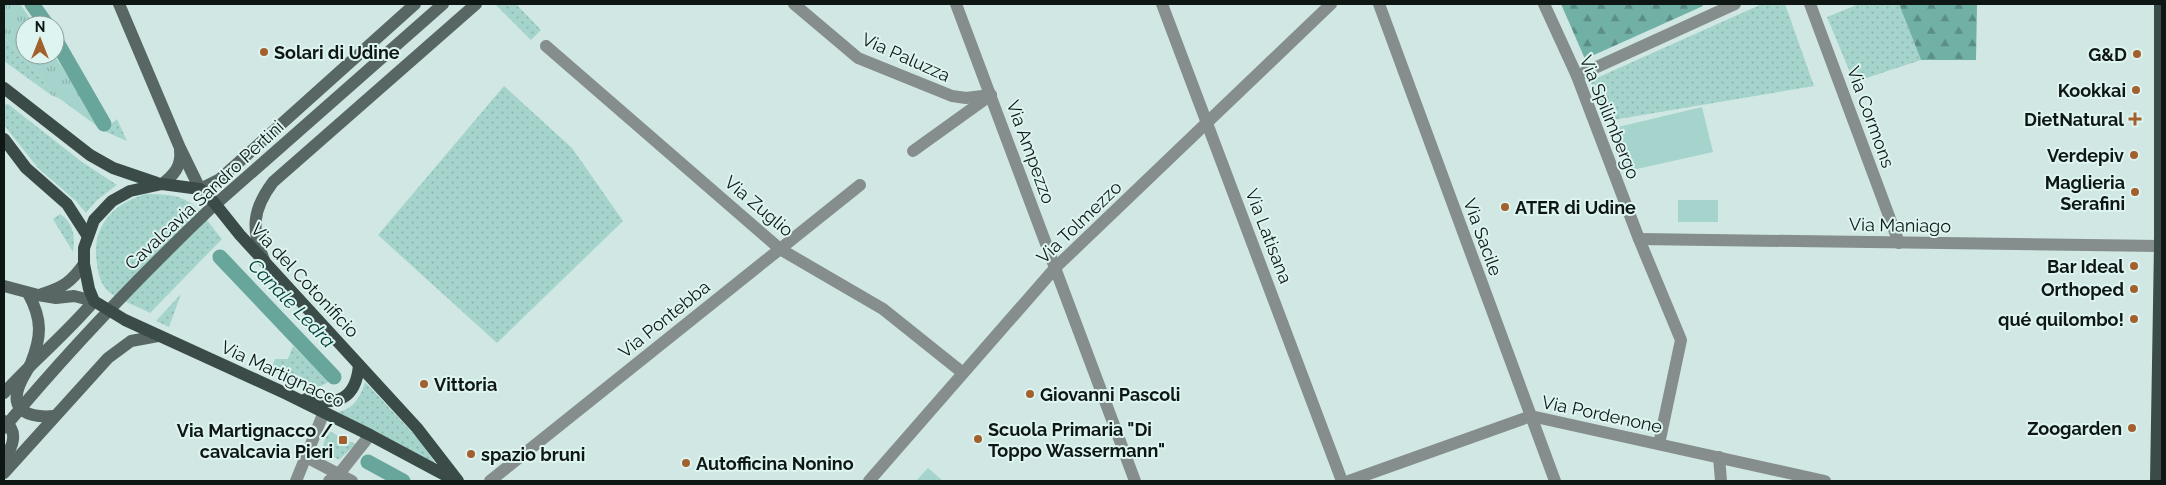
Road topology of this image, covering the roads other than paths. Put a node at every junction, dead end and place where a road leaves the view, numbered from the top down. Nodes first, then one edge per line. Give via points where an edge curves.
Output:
1 (119, 4) edge
2 (415, 4) edge
3 (443, 4) edge
4 (476, 4) edge
5 (794, 4) edge
6 (956, 4) edge
7 (1162, 4) edge
8 (1331, 4) edge
9 (1379, 4) edge
10 (1544, 4) edge
11 (1735, 4) edge
12 (1810, 4) edge
13 (2160, 4) edge
14 (546, 46) dead end
15 (1577, 76) junction
16 (7, 94) edge
17 (991, 96) junction
18 (1207, 123) junction
19 (266, 137) junction
20 (4, 139) edge
21 (180, 148) junction
22 (913, 151) dead end
23 (291, 166) junction
24 (162, 184) junction
25 (860, 186) dead end
26 (200, 189) junction
27 (87, 235) junction
28 (1639, 239) junction
29 (1899, 243) junction
30 (2160, 246) junction
31 (780, 249) junction
32 (264, 260) junction
33 (84, 264) junction
34 (1056, 267) junction
35 (4, 286) edge
36 (33, 294) junction
37 (94, 301) junction
38 (158, 336) junction
39 (31, 364) junction
40 (359, 365) junction
41 (963, 373) junction
42 (4, 393) edge
43 (287, 394) junction
44 (324, 412) junction
45 (54, 416) junction
46 (1531, 416) junction
47 (4, 422) edge
48 (4, 428) edge
49 (417, 428) joint
50 (370, 435) junction
51 (1659, 444) junction
52 (306, 457) junction
53 (1719, 457) junction
54 (4, 459) edge
55 (4, 473) edge
56 (334, 478) edge
57 (296, 481) edge
58 (352, 481) edge
59 (457, 481) edge
60 (490, 481) edge
61 (869, 481) edge
62 (1135, 481) edge
63 (1342, 481) edge
64 (1349, 481) edge
65 (1555, 481) edge
66 (1721, 481) edge
67 (1825, 481) edge
68 (2156, 481) edge

1 - 21 main road, Via del Cotonificio
2 - 19 main road
3 - 48 main road, Cavalcavia Sandro Pertini via 208,210 49,373
4 - 23 main road
5 - 17 street, Via Paluzza via 858,58 952,96
6 - 17 street, Via Ampezzo
7 - 18 street, Via Latisana
8 - 18 street, Via Tolmezzo
9 - 46 street, Via Sacile
10 - 15 street, Via Spilimbergo
11 - 15 street
12 - 29 street, Via Cormons
13 - 30 main road
14 - 31 street, Via Zuglio
15 - 28 street, Via Spilimbergo
16 - 24 main road via 98,160
17 - 22 street
17 - 34 street, Via Ampezzo
18 - 34 street, Via Tolmezzo
18 - 63 street, Via Latisana
19 - 23 main road
19 - 26 main road via 220,179
20 - 27 main road via 26,168 67,204
21 - 24 main road via 177,170
21 - 26 main road, Via del Cotonificio
23 - 32 main road via 270,186 258,211 254,230
24 - 26 main road
24 - 27 main road via 130,191 112,200 94,220
25 - 31 street, Via Pontebba
26 - 32 main road, Via del Cotonificio
27 - 33 main road
28 - 29 street, Via Maniago
28 - 51 street, Via Spilimbergo via 1681,340
29 - 30 street, Via Maniago
30 - 68 main road
31 - 41 street, Via Zuglio via 883,309
31 - 60 street, Via Pontebba
32 - 40 main road, Via del Cotonificio
33 - 36 main road via 66,285
33 - 37 main road
34 - 41 street, Via Tolmezzo
34 - 62 street, Via Ampezzo
35 - 36 main road, Via Martignacco
36 - 37 main road, Via Martignacco via 56,298 74,296
36 - 39 main road via 39,330
37 - 38 main road, Via Martignacco
37 - 39 main road via 73,326
38 - 43 main road, Via Martignacco
38 - 45 main road via 131,341 119,348
39 - 42 main road
39 - 45 main road via 20,383 18,402 28,414
40 - 43 main road via 355,388 340,400 324,402
40 - 49 main road, Via del Cotonificio
41 - 61 street, Via Tolmezzo
43 - 44 main road, Via Martignacco
44 - 50 main road, Via Martignacco
44 - 52 street
45 - 55 main road
46 - 51 street, Via Pordenone
46 - 64 street, Via Pordenone
46 - 65 street, Via Sacile
47 - 54 main road via 9,425 14,438
49 - 59 main road, Via Martignacco
50 - 56 street
50 - 59 main road, Via Martignacco
51 - 53 street, Via Pordenone
52 - 56 street
52 - 57 street
53 - 66 street
53 - 67 street, Via Pordenone
56 - 58 street

